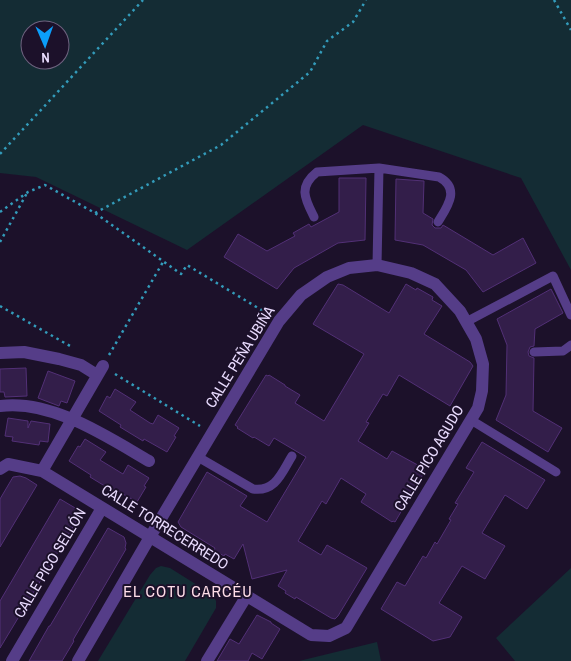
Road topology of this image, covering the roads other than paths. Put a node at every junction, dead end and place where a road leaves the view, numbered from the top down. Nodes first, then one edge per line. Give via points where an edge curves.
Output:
1 (379, 168) junction
2 (314, 217) dead end
3 (438, 222) dead end
4 (377, 265) junction
5 (435, 284) joint
6 (571, 315) edge
7 (466, 322) junction
8 (571, 346) edge
9 (534, 352) dead end
10 (0, 353) edge
11 (0, 406) edge
12 (72, 420) junction
13 (471, 420) junction
14 (292, 456) dead end
15 (198, 457) junction
16 (149, 461) dead end
17 (4, 466) edge
18 (42, 470) junction
19 (556, 472) dead end
20 (102, 508) junction
21 (150, 537) junction
22 (246, 597) junction
23 (329, 636) joint
24 (12, 661) edge
25 (78, 661) edge
26 (207, 661) edge

1 - 2 lane via 317,172 305,186 304,193
1 - 3 lane via 443,179 451,197
1 - 4 lane
4 - 5 street, CALLE PEÑA UBIÑA via 411,273
4 - 15 street, CALLE PEÑA UBIÑA via 349,268 327,277 301,295 279,321
5 - 7 street, CALLE PICO AGUDO
6 - 7 lane via 553,276
7 - 13 street, CALLE PICO AGUDO via 476,339 483,364 482,392
8 - 9 lane via 563,350
10 - 12 street via 24,352 100,370
11 - 12 street via 12,404 42,408
12 - 16 street
12 - 18 street
13 - 19 lane
13 - 23 street, CALLE PICO AGUDO via 346,628
14 - 15 lane via 275,484 259,490
15 - 21 street, CALLE PEÑA UBIÑA
17 - 18 street, CALLE TORRECERREDO
18 - 20 street, CALLE TORRECERREDO
20 - 21 street, CALLE TORRECERREDO
20 - 24 street, CALLE PICO SELLÓN
21 - 22 street, CALLE TORRECERREDO
21 - 25 street, CALLE PEÑA UBIÑA
22 - 23 street, CALLE TORRECERREDO via 310,635
22 - 26 street

